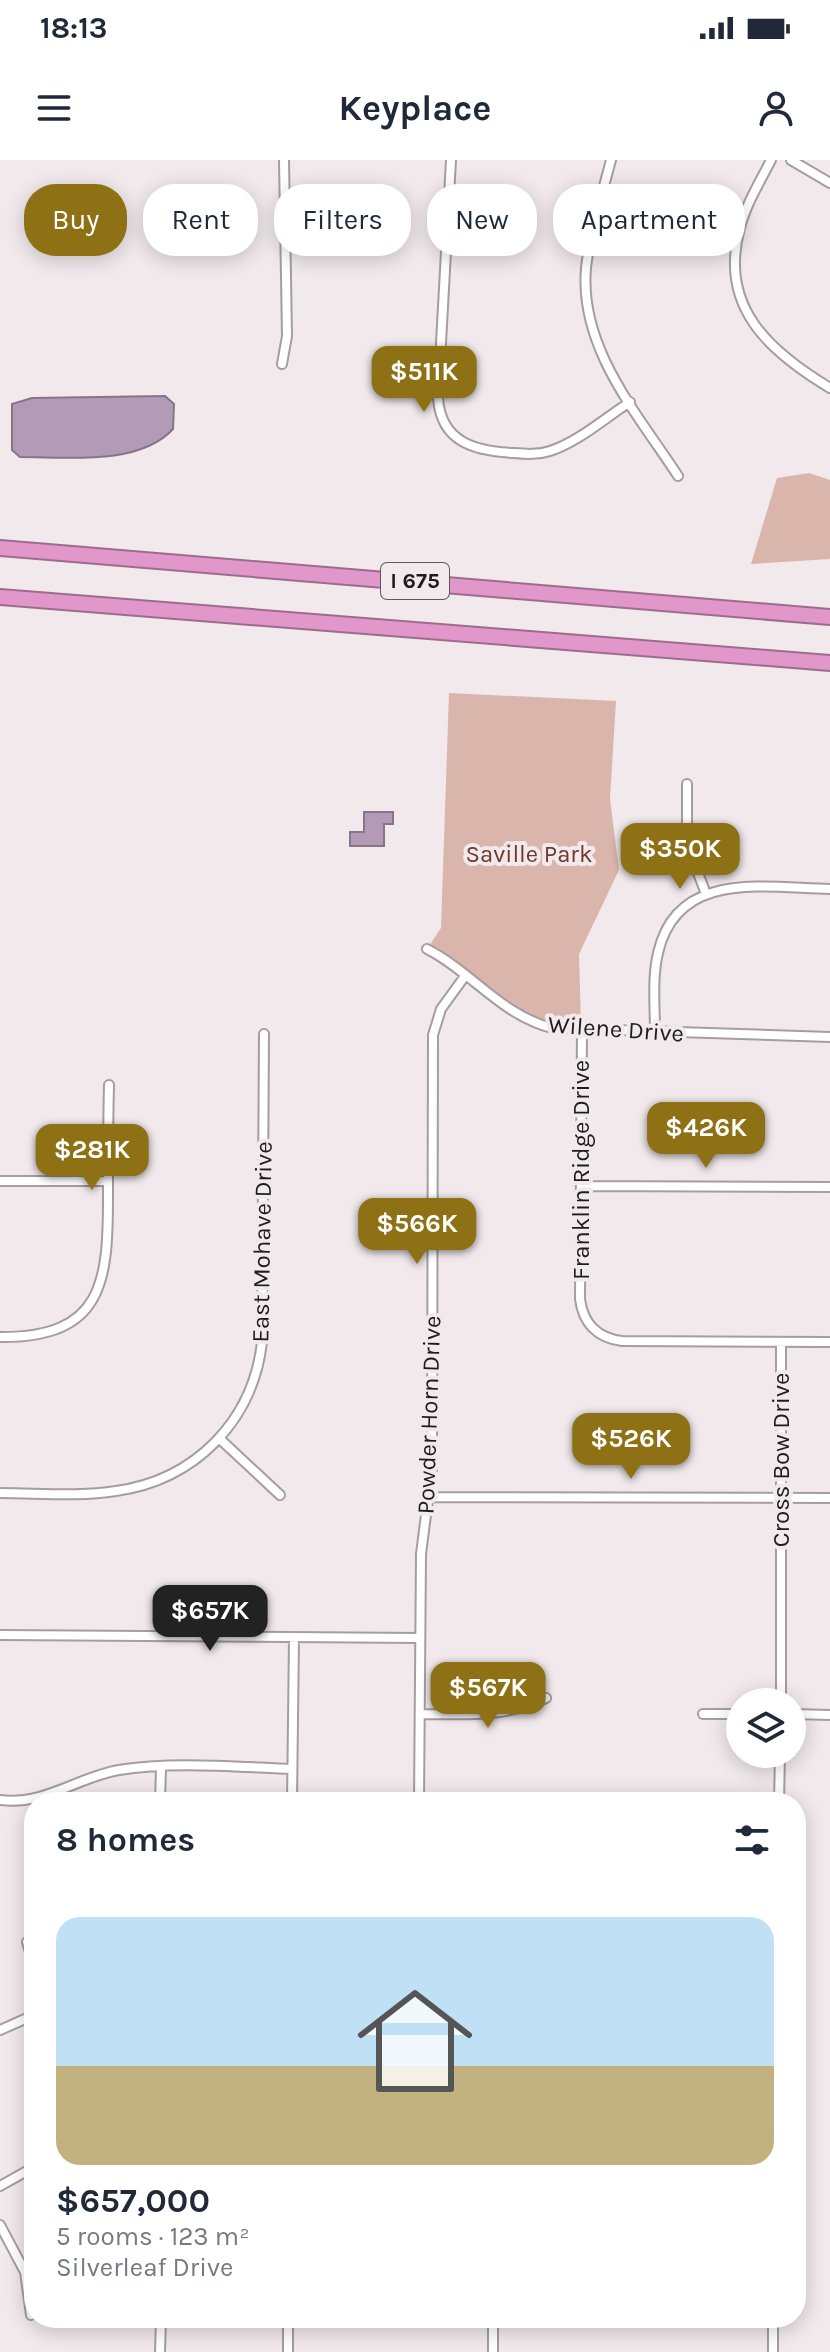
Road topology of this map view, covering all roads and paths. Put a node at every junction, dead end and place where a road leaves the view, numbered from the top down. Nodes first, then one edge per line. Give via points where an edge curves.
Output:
1 (284, 160) edge
2 (451, 160) edge
3 (611, 160) edge
4 (771, 160) edge
5 (791, 160) edge
6 (830, 183) edge
7 (282, 364) dead end
8 (830, 388) edge
9 (630, 402) junction
10 (678, 476) dead end
11 (0, 548) edge
12 (0, 597) edge
13 (830, 617) edge
14 (830, 663) edge
15 (687, 784) dead end
16 (830, 889) edge
17 (706, 894) junction
18 (427, 949) dead end
19 (465, 976) junction
20 (582, 1031) junction
21 (655, 1033) junction
22 (264, 1034) dead end
23 (830, 1037) edge
24 (109, 1085) dead end
25 (0, 1181) edge
26 (108, 1181) junction
27 (581, 1186) junction
28 (830, 1187) edge
29 (0, 1337) edge
30 (781, 1342) junction
31 (830, 1342) edge
32 (221, 1440) junction
33 (0, 1493) edge
34 (280, 1495) dead end
35 (431, 1497) junction
36 (781, 1498) junction
37 (830, 1498) edge
38 (0, 1635) edge
39 (294, 1638) junction
40 (420, 1638) junction
41 (781, 1688) edge
42 (546, 1698) dead end
43 (420, 1714) junction
44 (703, 1714) dead end
45 (726, 1714) edge
46 (806, 1714) edge
47 (830, 1715) edge
48 (161, 1768) junction
49 (780, 1768) edge
50 (292, 1769) junction
51 (52, 1792) edge
52 (160, 1792) edge
53 (292, 1792) edge
54 (419, 1792) edge
55 (779, 1792) edge
56 (0, 1800) edge
57 (24, 1801) edge
58 (24, 2019) edge
59 (0, 2030) edge
60 (24, 2173) edge
61 (0, 2186) edge
62 (0, 2225) edge
63 (24, 2270) edge
64 (161, 2328) edge
65 (288, 2328) edge
66 (493, 2328) edge
67 (773, 2328) edge
68 (160, 2352) edge
69 (288, 2352) edge
70 (493, 2352) edge
71 (773, 2352) edge

1 - 7 street via 287,336
2 - 9 street via 438,398 448,429 462,443 482,451 540,454
3 - 9 street via 589,248 587,301 597,344
4 - 8 street via 740,228 736,261 741,296 766,342
5 - 6 street
9 - 10 street
11 - 13 highway, I 675
12 - 14 highway, I 675
15 - 17 street via 687,844
16 - 17 street via 736,887
17 - 21 street via 679,913 661,941
18 - 19 street, Wilene Drive
19 - 20 street, Wilene Drive via 526,1020
19 - 35 street, Powder Horn Drive via 441,1009 433,1035
20 - 21 street, Wilene Drive
20 - 27 street, Franklin Ridge Drive
21 - 23 street, Wilene Drive
22 - 32 street, East Mohave Drive via 262,1342 254,1382
24 - 26 street
25 - 26 street
26 - 29 street via 107,1266 89,1305 54,1331
27 - 28 street
27 - 30 street, Franklin Ridge Drive via 581,1309 594,1330 616,1340
30 - 31 street
30 - 36 street, Cross Bow Drive
32 - 33 street via 185,1467 129,1489
32 - 34 street
35 - 36 street
35 - 40 street, Powder Horn Drive via 420,1576
36 - 37 street
36 - 41 street, Cross Bow Drive
38 - 39 street
39 - 40 street
39 - 50 street
40 - 43 street, Powder Horn Drive
42 - 43 street via 498,1714
43 - 54 street, Powder Horn Drive
44 - 45 street
46 - 47 street
48 - 50 street
48 - 51 street via 103,1774
48 - 52 street
49 - 55 street
50 - 53 street
56 - 57 street
58 - 59 street
60 - 61 street
62 - 63 street
64 - 68 street
65 - 69 street
66 - 70 street
67 - 71 street

